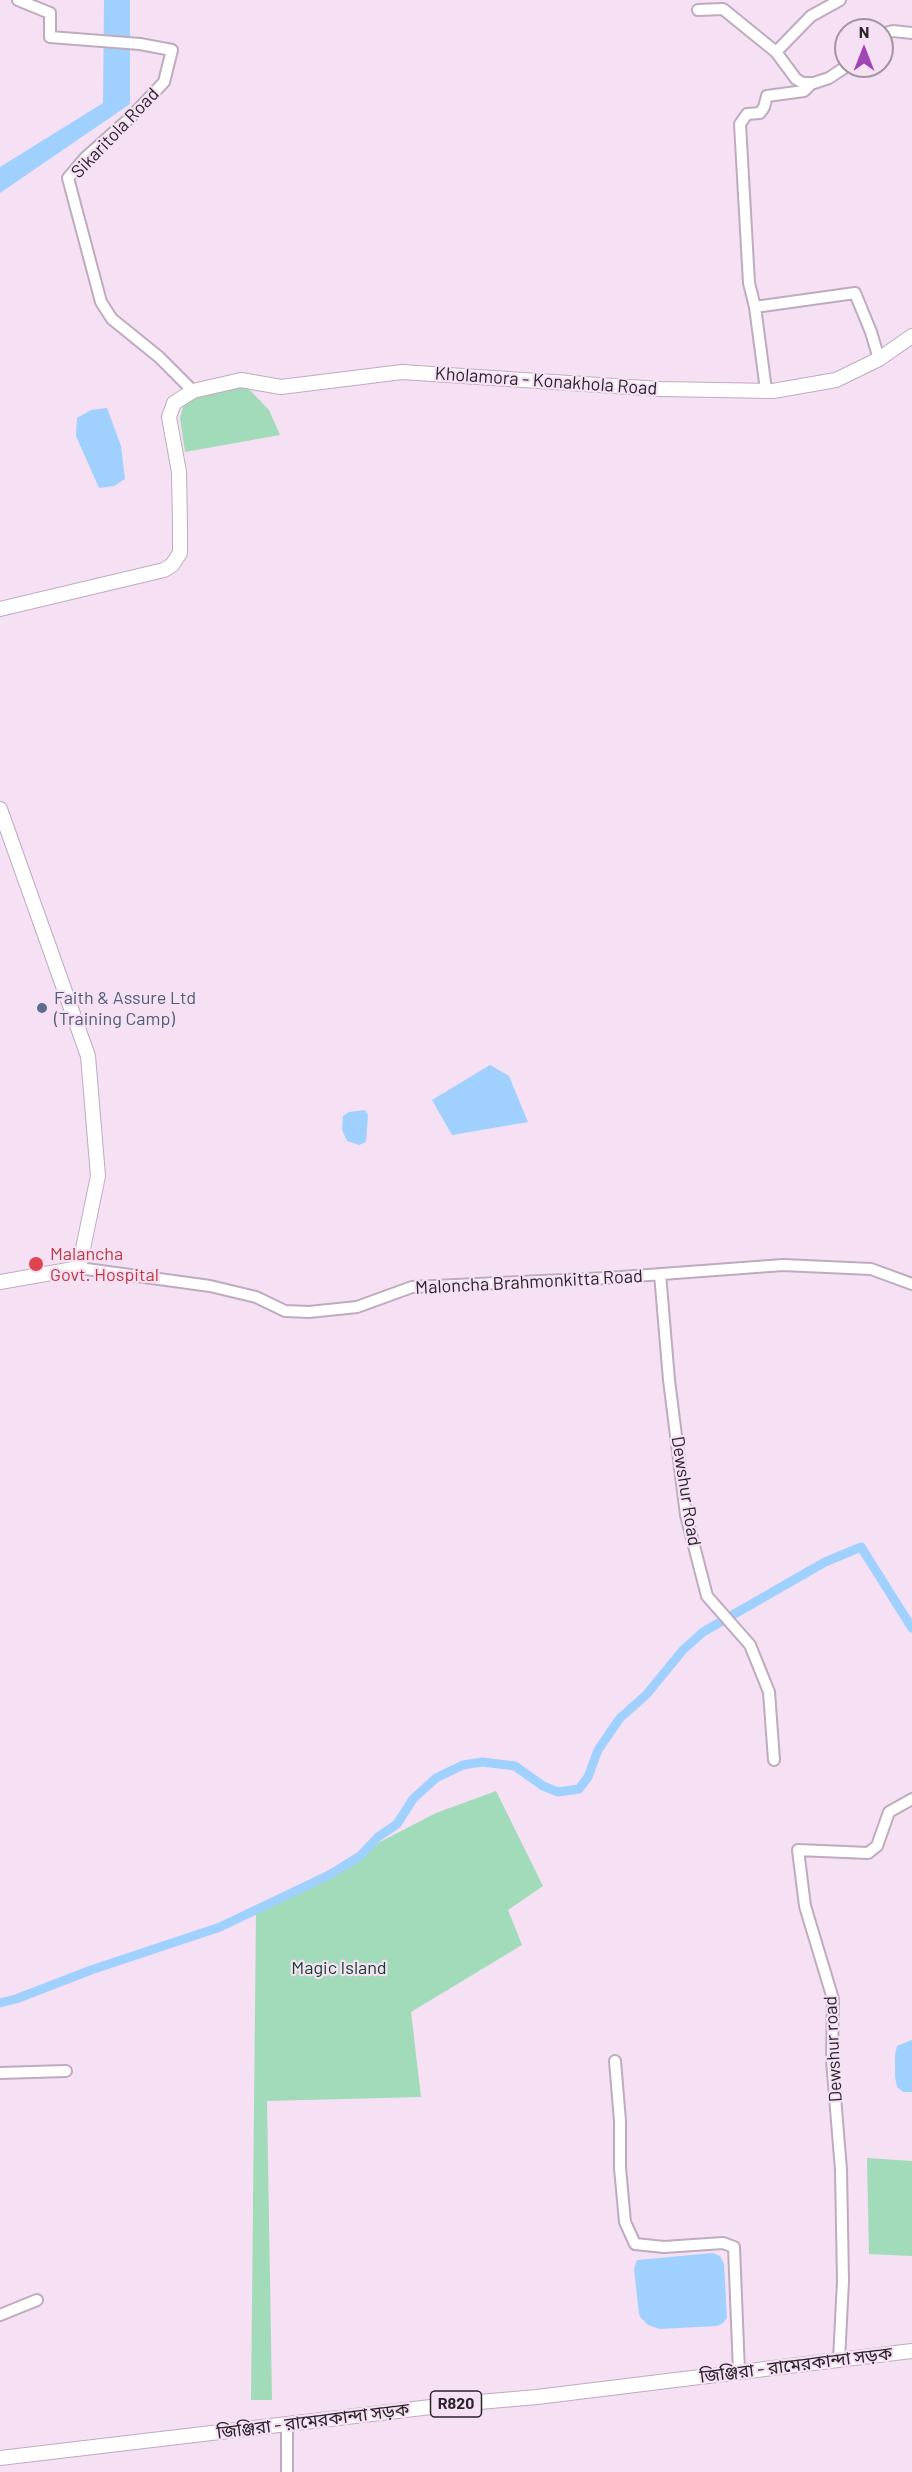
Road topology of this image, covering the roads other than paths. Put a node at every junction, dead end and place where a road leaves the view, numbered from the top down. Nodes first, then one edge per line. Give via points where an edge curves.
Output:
1 (18, 0) edge
2 (840, 0) edge
3 (698, 10) dead end
4 (894, 31) edge
5 (912, 33) edge
6 (776, 52) junction
7 (834, 75) edge
8 (812, 83) junction
9 (755, 307) junction
10 (912, 336) edge
11 (879, 359) junction
12 (766, 390) junction
13 (193, 391) junction
14 (0, 609) edge
15 (0, 809) edge
16 (79, 1268) junction
17 (660, 1274) junction
18 (0, 1282) edge
19 (912, 1284) edge
20 (774, 1760) dead end
21 (912, 1799) edge
22 (615, 2061) dead end
23 (66, 2071) dead end
24 (0, 2073) edge
25 (36, 2300) dead end
26 (0, 2315) edge
27 (912, 2351) edge
28 (839, 2360) junction
29 (739, 2372) junction
30 (286, 2424) junction
31 (0, 2458) edge
32 (287, 2472) edge

1 - 13 street, Sikaritola Road via 50,13 50,37 172,50 164,81 68,178 100,302 112,320 159,357
2 - 6 street via 811,16
3 - 6 street via 723,9
4 - 5 street
6 - 8 street via 796,79
7 - 8 street
8 - 9 street via 804,91 767,96 760,113 747,114 741,124 749,283
9 - 11 street via 855,293
9 - 12 street
10 - 11 main road, Kholamora - Konakhola Road
11 - 12 main road, Kholamora - Konakhola Road via 836,380
12 - 13 main road, Kholamora - Konakhola Road via 660,389 402,372 281,387 240,380
13 - 14 main road, Kholamora - Konakhola Road via 174,403 169,417 179,472 180,554 172,565
15 - 16 main road via 88,1056 98,1176
16 - 17 street, Maloncha Brahmonkitta Road via 210,1286 256,1298 285,1311 309,1312 357,1307 412,1287
16 - 18 main road
17 - 19 street, Maloncha Brahmonkitta Road via 783,1265 871,1269
17 - 20 street, Dewshur Road via 686,1515 707,1596 750,1646 769,1692
21 - 28 street, Dewshur road via 889,1812 877,1846 868,1852 798,1850 805,1906 833,1999 832,2060 841,2170 843,2281
22 - 29 street via 624,2222 636,2244 664,2247 723,2243 734,2247
23 - 24 street
25 - 26 street
27 - 28 main road, জিঞ্জিরা - রামেরকান্দা সড়ক / R820
28 - 29 main road, জিঞ্জিরা - রামেরকান্দা সড়ক / R820
29 - 30 main road, জিঞ্জিরা - রামেরকান্দা সড়ক / R820
30 - 31 main road, জিঞ্জিরা - রামেরকান্দা সড়ক / R820
30 - 32 street

